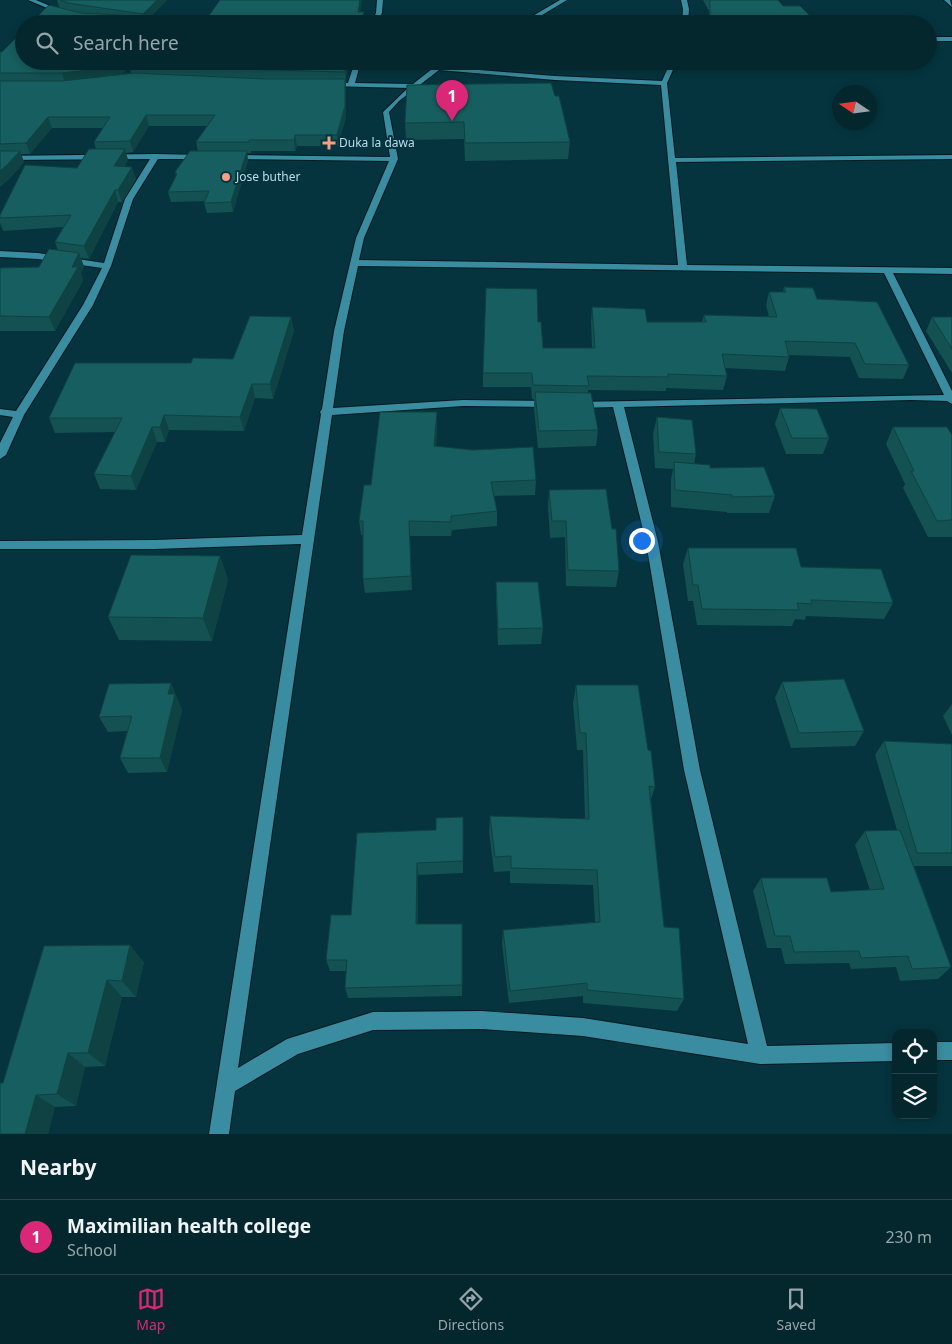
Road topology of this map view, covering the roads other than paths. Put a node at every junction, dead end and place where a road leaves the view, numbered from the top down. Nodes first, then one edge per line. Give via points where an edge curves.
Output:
1 (31, 0) edge
2 (380, 0) edge
3 (564, 0) edge
4 (684, 0) edge
5 (947, 0) edge
6 (952, 4) edge
7 (64, 13) edge
8 (377, 15) edge
9 (538, 15) edge
10 (685, 15) edge
11 (937, 39) edge
12 (952, 39) edge
13 (355, 70) edge
14 (434, 70) edge
15 (490, 70) edge
16 (670, 70) edge
17 (664, 83) junction
18 (323, 85) edge
19 (351, 85) junction
20 (414, 86) junction
21 (156, 156) junction
22 (206, 157) edge
23 (226, 157) edge
24 (0, 158) edge
25 (952, 158) edge
26 (394, 159) junction
27 (672, 160) junction
28 (0, 254) edge
29 (354, 263) junction
30 (107, 266) junction
31 (683, 267) junction
32 (888, 271) junction
33 (952, 271) edge
34 (951, 399) edge
35 (618, 405) junction
36 (0, 412) edge
37 (326, 412) junction
38 (19, 415) junction
39 (0, 455) edge
40 (308, 539) junction
41 (0, 545) edge
42 (937, 1051) edge
43 (952, 1051) edge
44 (892, 1052) edge
45 (760, 1054) junction
46 (225, 1086) junction
47 (219, 1134) edge

1 - 7 street
2 - 8 street
3 - 9 street
4 - 10 street
5 - 6 street
11 - 12 street
13 - 19 street
14 - 20 street
15 - 17 street via 555,78
16 - 17 street
17 - 27 street
18 - 19 street
19 - 20 street
20 - 26 street via 386,112
21 - 22 street
21 - 24 street
21 - 30 street via 129,199
23 - 26 street
25 - 27 street
26 - 29 street via 360,238
27 - 31 street
28 - 30 street
29 - 31 street
29 - 37 street
30 - 38 street via 88,305
31 - 32 street
32 - 33 street
32 - 34 street
34 - 35 street via 911,397
35 - 37 street via 463,403
35 - 45 street via 652,542 692,770
36 - 38 street
37 - 40 street
38 - 39 street
40 - 41 street via 142,546
40 - 46 street
42 - 43 street
44 - 45 street
45 - 46 street via 583,1027 482,1020 373,1021 294,1046
46 - 47 street

